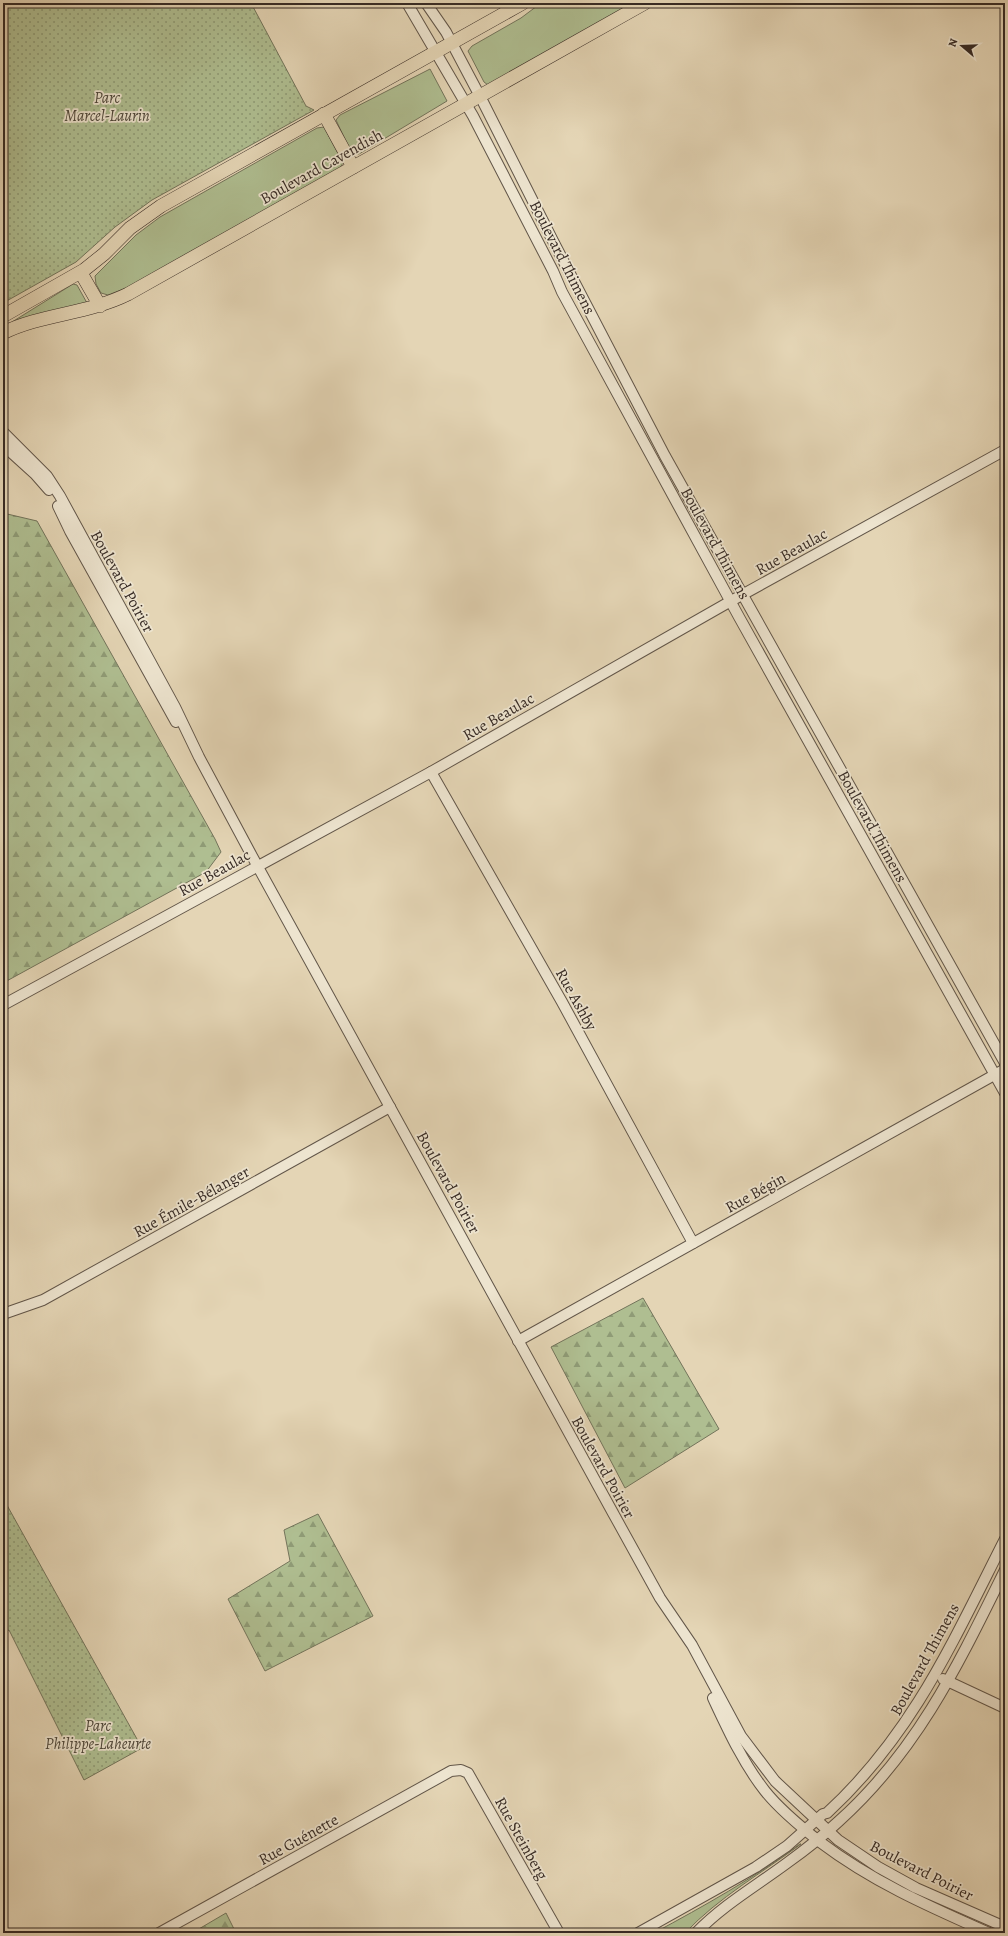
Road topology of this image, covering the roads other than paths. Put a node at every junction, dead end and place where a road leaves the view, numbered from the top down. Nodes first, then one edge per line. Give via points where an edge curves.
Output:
1 (407, 3) edge
2 (426, 3) edge
3 (523, 3) edge
4 (645, 3) edge
5 (451, 43) junction
6 (436, 52) junction
7 (480, 96) junction
8 (465, 104) junction
9 (324, 114) junction
10 (353, 167) junction
11 (81, 273) junction
12 (100, 306) junction
13 (3, 316) edge
14 (3, 333) edge
15 (3, 432) edge
16 (3, 445) edge
17 (1005, 450) edge
18 (743, 595) junction
19 (731, 601) junction
20 (198, 757) junction
21 (431, 772) junction
22 (258, 866) junction
23 (910, 893) junction
24 (897, 900) junction
25 (958, 979) junction
26 (945, 986) junction
27 (3, 1005) edge
28 (1005, 1063) edge
29 (1005, 1069) edge
30 (995, 1075) junction
31 (1005, 1093) edge
32 (390, 1107) junction
33 (693, 1243) junction
34 (3, 1314) edge
35 (518, 1341) junction
36 (1005, 1538) edge
37 (1005, 1570) edge
38 (674, 1621) junction
39 (936, 1675) junction
40 (948, 1682) junction
41 (1005, 1708) edge
42 (451, 1771) joint
43 (817, 1821) junction
44 (806, 1830) junction
45 (828, 1831) junction
46 (817, 1839) junction
47 (1005, 1927) edge
48 (159, 1933) edge
49 (559, 1933) edge
50 (638, 1933) edge
51 (696, 1933) edge
52 (988, 1933) edge

1 - 6 street, Boulevard Thimens
2 - 5 street, Boulevard Thimens
3 - 5 main road
4 - 7 main road, Boulevard Cavendish
5 - 6 main road
5 - 7 street, Boulevard Thimens
6 - 8 street, Boulevard Thimens
6 - 9 main road
7 - 8 main road, Boulevard Cavendish
7 - 18 street, Boulevard Thimens via 636,401
8 - 10 main road, Boulevard Cavendish
8 - 19 street, Boulevard Thimens via 562,292
9 - 10 main road
9 - 11 main road via 153,212 130,228
10 - 12 main road, Boulevard Cavendish via 138,288
11 - 12 main road
11 - 13 main road
12 - 14 main road, Boulevard Cavendish
15 - 20 street, Boulevard Poirier via 42,471 60,496 175,707
16 - 20 street, Boulevard Poirier via 35,474 54,498 159,693
17 - 18 street, Rue Beaulac
18 - 19 street, Rue Beaulac
18 - 23 street, Boulevard Thimens
19 - 21 street, Rue Beaulac
19 - 24 street, Boulevard Thimens
20 - 22 street, Boulevard Poirier
21 - 22 street, Rue Beaulac
21 - 33 street, Rue Ashby via 562,1002
22 - 27 street, Rue Beaulac
22 - 32 street, Boulevard Poirier
23 - 24 street
23 - 25 street, Boulevard Thimens
24 - 26 street, Boulevard Thimens
25 - 26 street
25 - 28 street, Boulevard Thimens
26 - 30 street, Boulevard Thimens
29 - 30 street, Rue Bégin
30 - 31 street, Boulevard Thimens
30 - 33 street, Rue Bégin
32 - 34 street, Rue Émile-Bélanger via 43,1300
32 - 35 street, Boulevard Poirier
33 - 35 street, Rue Bégin
35 - 38 street, Boulevard Poirier
36 - 39 street, Boulevard Thimens
37 - 40 street, Boulevard Thimens
38 - 43 street, Boulevard Poirier via 692,1645 749,1748 775,1781
38 - 44 street, Boulevard Poirier via 733,1741 747,1764 769,1796
39 - 40 street
39 - 43 street, Boulevard Thimens via 884,1752 852,1789
40 - 41 street
40 - 45 street, Boulevard Thimens via 894,1762
42 - 48 street, Rue Guénette
42 - 49 street, Rue Steinberg via 461,1770 468,1773
43 - 44 street, Boulevard Thimens
43 - 45 street, Boulevard Poirier
44 - 46 street, Boulevard Poirier
44 - 50 street, Boulevard Thimens via 746,1873
45 - 46 street, Boulevard Thimens
45 - 47 street, Boulevard Poirier via 891,1875
46 - 51 street, Boulevard Thimens via 734,1899
46 - 52 street, Boulevard Poirier via 855,1867 890,1888

